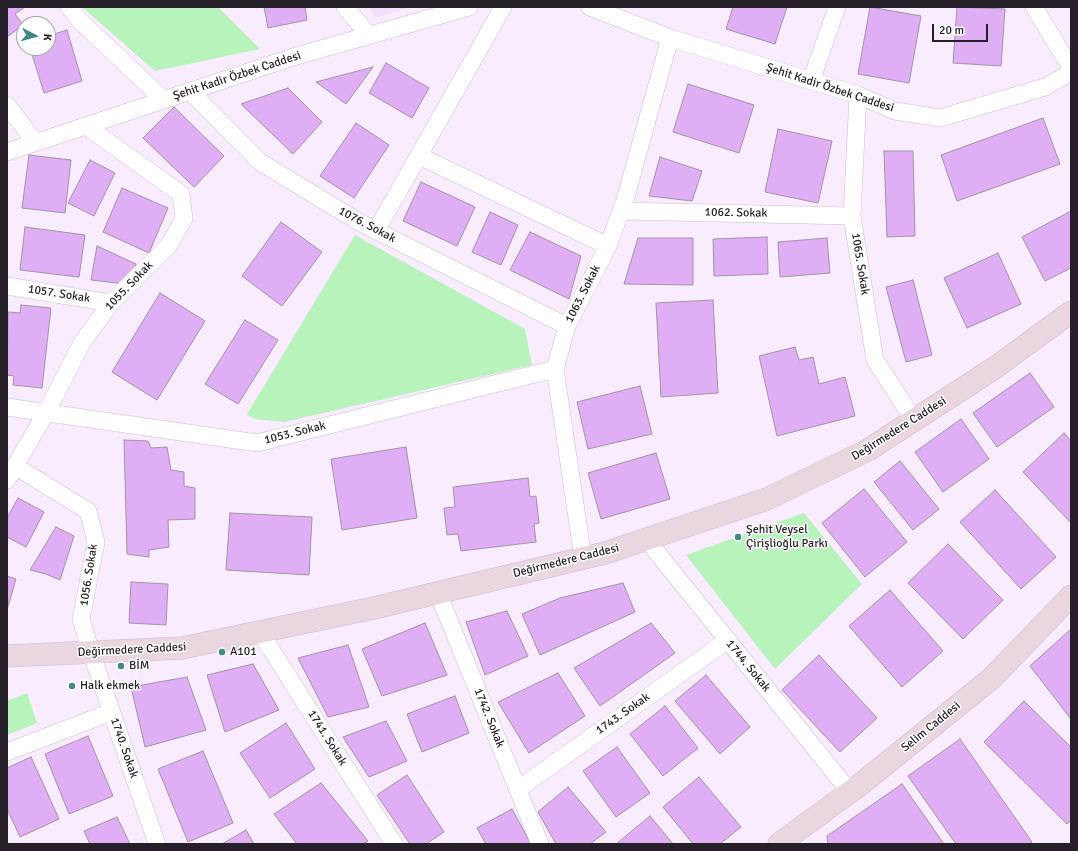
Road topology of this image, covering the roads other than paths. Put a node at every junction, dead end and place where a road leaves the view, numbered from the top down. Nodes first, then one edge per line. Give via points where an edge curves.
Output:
1 (69, 7) edge
2 (345, 7) edge
3 (468, 7) edge
4 (503, 7) edge
5 (590, 7) edge
6 (837, 7) edge
7 (1034, 7) edge
8 (369, 35) junction
9 (670, 38) junction
10 (1071, 68) edge
11 (1071, 72) edge
12 (811, 81) junction
13 (190, 91) junction
14 (858, 95) junction
15 (164, 100) junction
16 (7, 105) edge
17 (86, 126) junction
18 (35, 142) junction
19 (7, 152) edge
20 (419, 156) junction
21 (621, 211) junction
22 (852, 216) junction
23 (376, 231) junction
24 (608, 246) junction
25 (7, 286) edge
26 (111, 303) junction
27 (1071, 312) edge
28 (567, 326) junction
29 (554, 369) junction
30 (7, 407) edge
31 (47, 411) junction
32 (914, 420) junction
33 (11, 473) edge
34 (646, 539) junction
35 (582, 558) junction
36 (438, 593) junction
37 (1071, 596) edge
38 (260, 632) junction
39 (728, 640) junction
40 (91, 652) junction
41 (7, 656) edge
42 (111, 712) junction
43 (7, 752) edge
44 (518, 789) junction
45 (850, 792) junction
46 (157, 844) edge
47 (394, 844) edge
48 (540, 844) edge
49 (779, 844) edge

1 - 15 street via 80,21
2 - 8 street
3 - 8 street, Şehit Kadir Özbek Caddesi
4 - 20 street
5 - 9 street, Şehit Kadir Özbek Caddesi
6 - 12 street
7 - 10 street
8 - 13 street, Şehit Kadir Özbek Caddesi
9 - 12 street, Şehit Kadir Özbek Caddesi
9 - 21 street, 1063. Sokak
11 - 14 street, Şehit Kadir Özbek Caddesi via 1045,87 940,118 895,111
12 - 14 street, Şehit Kadir Özbek Caddesi
13 - 15 street, Şehit Kadir Özbek Caddesi
13 - 23 street, 1076. Sokak via 260,162
14 - 22 street, 1065. Sokak
15 - 17 street, Şehit Kadir Özbek Caddesi
16 - 18 street
17 - 18 street, Şehit Kadir Özbek Caddesi
17 - 26 street, 1055. Sokak via 181,194 184,219 170,245
18 - 19 street, Şehit Kadir Özbek Caddesi
20 - 23 street
20 - 24 street
21 - 22 street, 1062. Sokak
21 - 24 street, 1063. Sokak
22 - 32 street, 1065. Sokak via 875,360
23 - 28 street, 1076. Sokak
24 - 28 street, 1063. Sokak
25 - 26 street, 1057. Sokak
26 - 31 street, 1055. Sokak via 83,341
27 - 32 street, Değirmedere Caddesi via 996,367
28 - 29 street, 1063. Sokak
29 - 31 street, 1053. Sokak via 257,443
29 - 35 street, 1063. Sokak
30 - 31 street, 1053. Sokak
31 - 33 street, 1055. Sokak
32 - 34 street, Değirmedere Caddesi via 868,450 767,499
33 - 40 street, 1056. Sokak via 88,511 96,542 81,619
34 - 35 street, Değirmedere Caddesi
34 - 39 street, 1744. Sokak
35 - 36 street, Değirmedere Caddesi
36 - 38 street, Değirmedere Caddesi
36 - 44 street, 1742. Sokak
37 - 45 street, Selim Caddesi via 992,678
38 - 40 street, Değirmedere Caddesi via 182,648
38 - 47 street, 1741. Sokak
39 - 44 street, 1743. Sokak
39 - 45 street, 1744. Sokak
40 - 41 street, Değirmedere Caddesi
40 - 42 street, 1740. Sokak
42 - 43 street
42 - 46 street, 1740. Sokak
44 - 48 street, 1742. Sokak
45 - 49 street, Selim Caddesi

